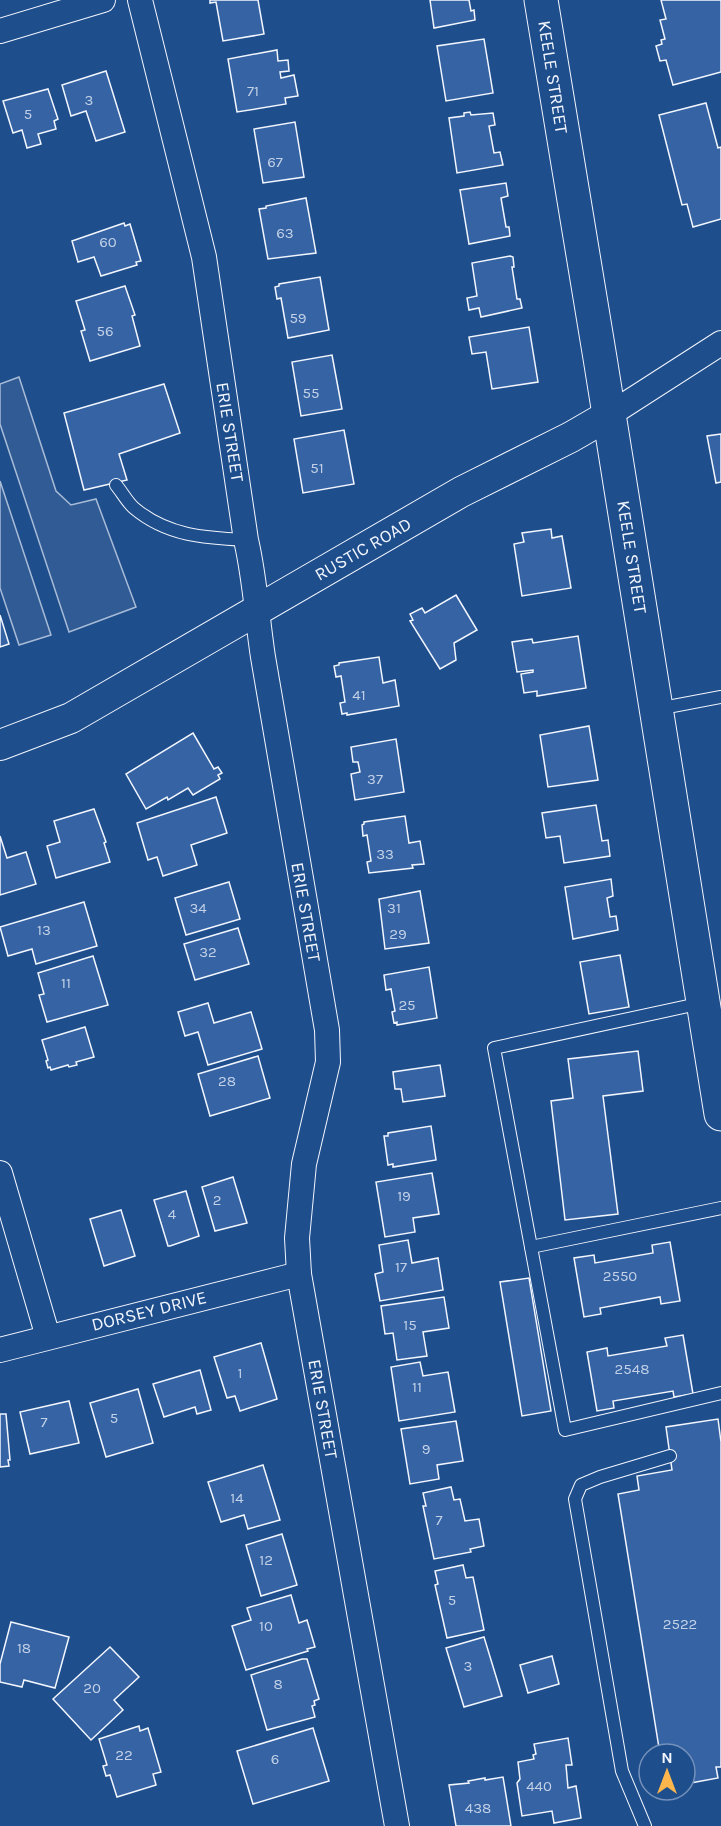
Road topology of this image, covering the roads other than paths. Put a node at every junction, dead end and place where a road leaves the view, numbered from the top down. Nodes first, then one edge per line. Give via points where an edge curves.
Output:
1 (103, 0) edge
2 (140, 0) edge
3 (541, 0) edge
4 (0, 31) edge
5 (721, 343) edge
6 (609, 415) junction
7 (116, 485) dead end
8 (246, 540) junction
9 (256, 610) junction
10 (721, 697) edge
11 (656, 709) junction
12 (0, 745) edge
13 (703, 1003) junction
14 (721, 1114) edge
15 (0, 1173) edge
16 (721, 1208) edge
17 (531, 1247) junction
18 (299, 1274) junction
19 (48, 1337) junction
20 (0, 1350) edge
21 (721, 1393) edge
22 (670, 1456) dead end
23 (397, 1826) edge
24 (645, 1826) edge

1 - 4 street
2 - 8 street, ERIE STREET via 204,257
3 - 6 main road, KEELE STREET
5 - 6 street, RUSTIC ROAD
6 - 9 street, RUSTIC ROAD via 461,492
6 - 11 main road, KEELE STREET
7 - 8 lane via 133,507 160,525 195,537
8 - 9 street, ERIE STREET
9 - 12 street, RUSTIC ROAD via 71,718
9 - 18 street, ERIE STREET via 327,1030 328,1062 304,1164 297,1238
10 - 11 lane
11 - 13 main road, KEELE STREET
13 - 14 main road, KEELE STREET
13 - 17 lane via 494,1048
15 - 19 street
16 - 17 lane
17 - 21 lane via 565,1430
18 - 19 street, DORSEY DRIVE
18 - 23 street, ERIE STREET
19 - 20 street, DORSEY DRIVE
22 - 24 lane via 581,1485 575,1499 622,1771

